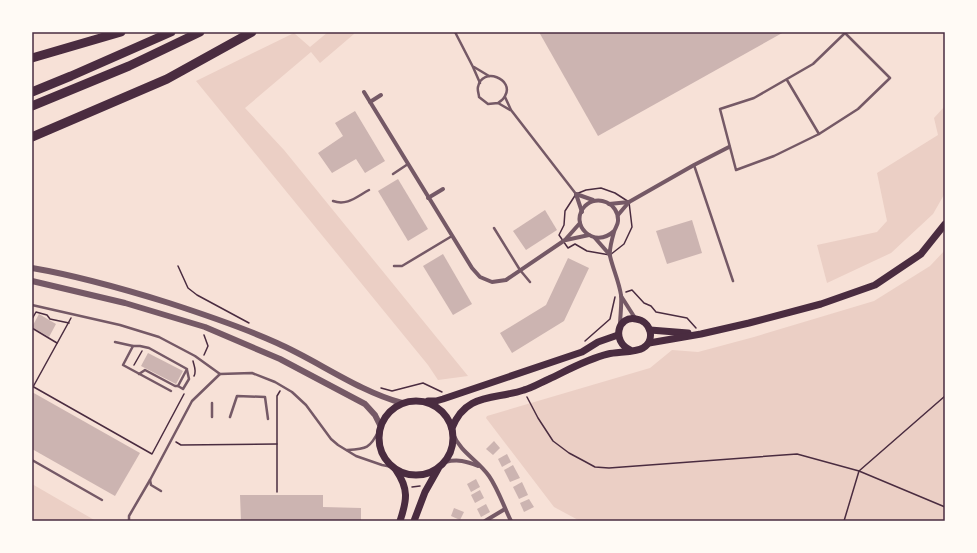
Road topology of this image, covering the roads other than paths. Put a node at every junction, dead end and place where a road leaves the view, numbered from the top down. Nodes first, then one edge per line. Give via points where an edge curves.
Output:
1 (121, 32) edge
2 (171, 32) edge
3 (200, 32) edge
4 (252, 32) edge
5 (455, 32) edge
6 (32, 58) edge
7 (473, 67) junction
8 (489, 76) junction
9 (787, 80) junction
10 (480, 83) junction
11 (32, 92) edge
12 (364, 92) dead end
13 (381, 95) dead end
14 (505, 97) junction
15 (370, 102) junction
16 (498, 103) junction
17 (32, 106) edge
18 (511, 110) junction
19 (819, 134) junction
20 (32, 137) edge
21 (729, 147) junction
22 (408, 164) junction
23 (694, 165) junction
24 (393, 174) dead end
25 (443, 189) dead end
26 (369, 190) dead end
27 (576, 194) junction
28 (428, 198) junction
29 (593, 200) junction
30 (333, 201) dead end
31 (629, 202) junction
32 (609, 204) junction
33 (582, 212) junction
34 (618, 216) junction
35 (580, 222) junction
36 (945, 224) edge
37 (494, 228) dead end
38 (614, 231) junction
39 (452, 236) junction
40 (589, 236) junction
41 (595, 238) junction
42 (564, 241) junction
43 (610, 255) junction
44 (394, 266) dead end
45 (32, 268) edge
46 (520, 270) junction
47 (32, 281) edge
48 (733, 281) dead end
49 (530, 282) dead end
50 (621, 295) junction
51 (32, 305) edge
52 (635, 318) junction
53 (620, 326) junction
54 (650, 330) junction
55 (701, 334) junction
56 (618, 335) junction
57 (115, 342) dead end
58 (649, 343) junction
59 (133, 346) junction
60 (630, 350) junction
61 (187, 369) junction
62 (139, 374) junction
63 (220, 374) junction
64 (178, 386) junction
65 (171, 391) dead end
66 (423, 401) junction
67 (212, 403) dead end
68 (402, 403) junction
69 (212, 417) dead end
70 (230, 417) dead end
71 (268, 418) dead end
72 (380, 428) junction
73 (453, 431) junction
74 (347, 450) junction
75 (32, 460) edge
76 (443, 464) junction
77 (482, 467) junction
78 (394, 468) junction
79 (150, 480) junction
80 (162, 491) dead end
81 (102, 500) dead end
82 (505, 509) junction
83 (129, 521) edge
84 (400, 521) edge
85 (414, 521) edge
86 (485, 521) edge
87 (511, 521) edge

1 - 6 highway
2 - 11 highway
3 - 17 highway via 129,66
4 - 20 highway via 167,79
5 - 7 lane
7 - 8 lane
7 - 10 lane
8 - 10 lane
8 - 14 lane via 496,76 506,84
9 - 19 lane
9 - 19 lane via 813,64 845,33 890,78 858,108
9 - 21 lane via 754,98 720,109
10 - 16 lane via 479,97 488,104
12 - 15 street
13 - 15 street
14 - 16 lane
14 - 18 lane
15 - 22 street
16 - 18 lane
18 - 27 lane
19 - 21 lane via 774,156 736,170
21 - 23 street
22 - 24 lane
22 - 28 street
23 - 31 street
23 - 48 lane
25 - 28 street
26 - 30 lane via 341,204
27 - 29 street
27 - 33 street
28 - 39 street
29 - 32 street
29 - 33 street
31 - 32 street
31 - 34 street
32 - 34 street
33 - 35 street
34 - 38 street
35 - 40 street
35 - 42 street
36 - 55 main road via 921,254 875,285 821,304
37 - 46 lane
38 - 41 street via 606,238
38 - 43 street
39 - 44 lane via 402,266
39 - 46 street via 480,277 492,282 506,280
40 - 41 street
40 - 42 street
41 - 43 street
42 - 46 street
43 - 50 street
45 - 68 street via 130,291 240,326 377,394
46 - 49 lane
47 - 72 street via 205,327 280,358 358,399 370,409
50 - 52 street
50 - 53 street
51 - 63 lane via 160,337 195,356
52 - 53 main road
52 - 54 main road via 643,321
53 - 56 main road
54 - 55 main road
54 - 58 main road
55 - 58 main road
56 - 60 main road via 621,344
56 - 66 main road via 598,342 582,352 443,399
57 - 59 lane
58 - 60 main road via 639,350
59 - 61 lane via 149,348
59 - 62 lane via 123,365
60 - 73 main road via 586,362 523,390 481,398 473,402 457,418
61 - 64 lane
61 - 64 lane via 189,379 183,389
62 - 64 lane via 145,370
62 - 65 lane
63 - 74 lane via 252,373 283,386 306,405 331,439
63 - 79 lane via 192,402
66 - 68 main road via 411,400
66 - 73 main road via 439,408 447,416
67 - 69 lane
68 - 72 main road via 387,414
70 - 71 lane via 237,396 265,397
72 - 74 lane via 375,439 365,449
72 - 78 main road via 379,446 384,458
73 - 76 main road via 451,451
73 - 77 street via 462,449
74 - 78 lane via 356,456
75 - 81 lane
76 - 77 street via 460,460
76 - 78 main road via 426,474 409,475
76 - 85 main road via 428,486
77 - 82 street via 490,477
78 - 84 main road via 405,487 406,500
79 - 80 lane via 152,485
79 - 83 lane via 129,516
82 - 86 street
82 - 87 street

